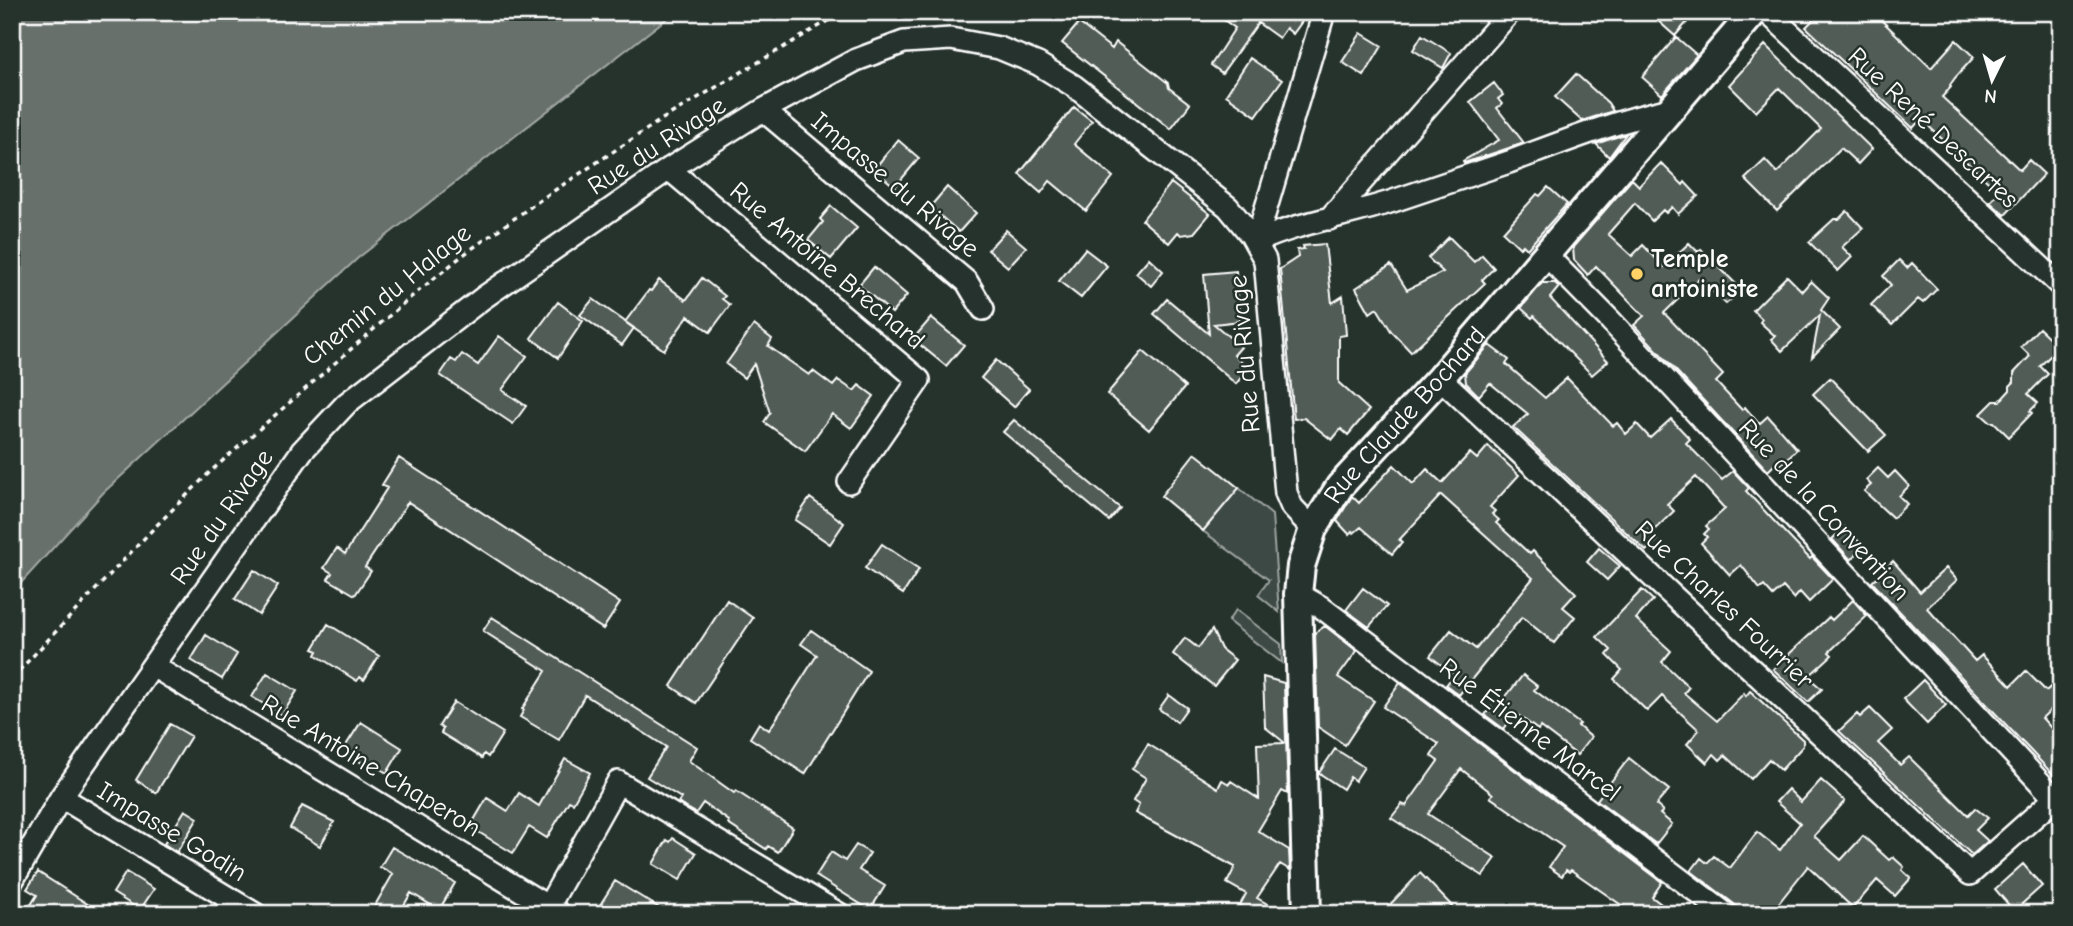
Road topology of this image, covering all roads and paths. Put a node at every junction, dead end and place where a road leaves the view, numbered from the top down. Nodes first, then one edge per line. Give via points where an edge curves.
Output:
1 (843, 12) edge
2 (1324, 12) edge
3 (1510, 12) edge
4 (1754, 12) edge
5 (1767, 12) edge
6 (1671, 109) junction
7 (763, 110) junction
8 (669, 169) junction
9 (1329, 219) junction
10 (1255, 242) junction
11 (1545, 255) junction
12 (2061, 286) edge
13 (984, 309) dead end
14 (1440, 378) junction
15 (849, 482) dead end
16 (1313, 529) junction
17 (1298, 594) junction
18 (153, 667) junction
19 (12, 678) edge
20 (61, 797) junction
21 (2059, 799) edge
22 (12, 881) edge
23 (554, 910) edge
24 (255, 914) edge
25 (839, 914) edge
26 (1307, 914) edge
27 (1726, 914) edge

1 - 19 path, Chemin du Halage via 664,118 463,255 211,471
2 - 10 street
3 - 9 street
4 - 6 main road, Rue Claude Bochard
5 - 12 street, Rue René Descartes
6 - 9 street via 1637,116
6 - 11 main road, Rue Claude Bochard
7 - 8 street, Rue du Rivage
7 - 10 street, Rue du Rivage via 856,60 904,42 951,39 999,48 1074,86 1228,207
7 - 13 street, Impasse du Rivage via 967,282
8 - 15 street, Rue Antoine Brechard via 919,380
8 - 18 street, Rue du Rivage via 483,298 337,413 302,451
9 - 10 street
10 - 16 street, Rue du Rivage via 1265,260 1286,493 1292,507
11 - 14 main road, Rue Claude Bochard
11 - 21 street, Rue de la Convention
14 - 16 main road, Rue Claude Bochard via 1340,486
14 - 21 street, Rue Charles Fourrier via 1970,874
16 - 17 main road, Rue Claude Bochard
17 - 26 main road, Rue Claude Bochard
17 - 27 street, Rue Étienne Marcel
18 - 20 street, Rue du Rivage
18 - 23 street, Rue Antoine Chaperon
20 - 22 street, Rue du Rivage
20 - 24 street, Impasse Godin
23 - 25 street via 618,782

